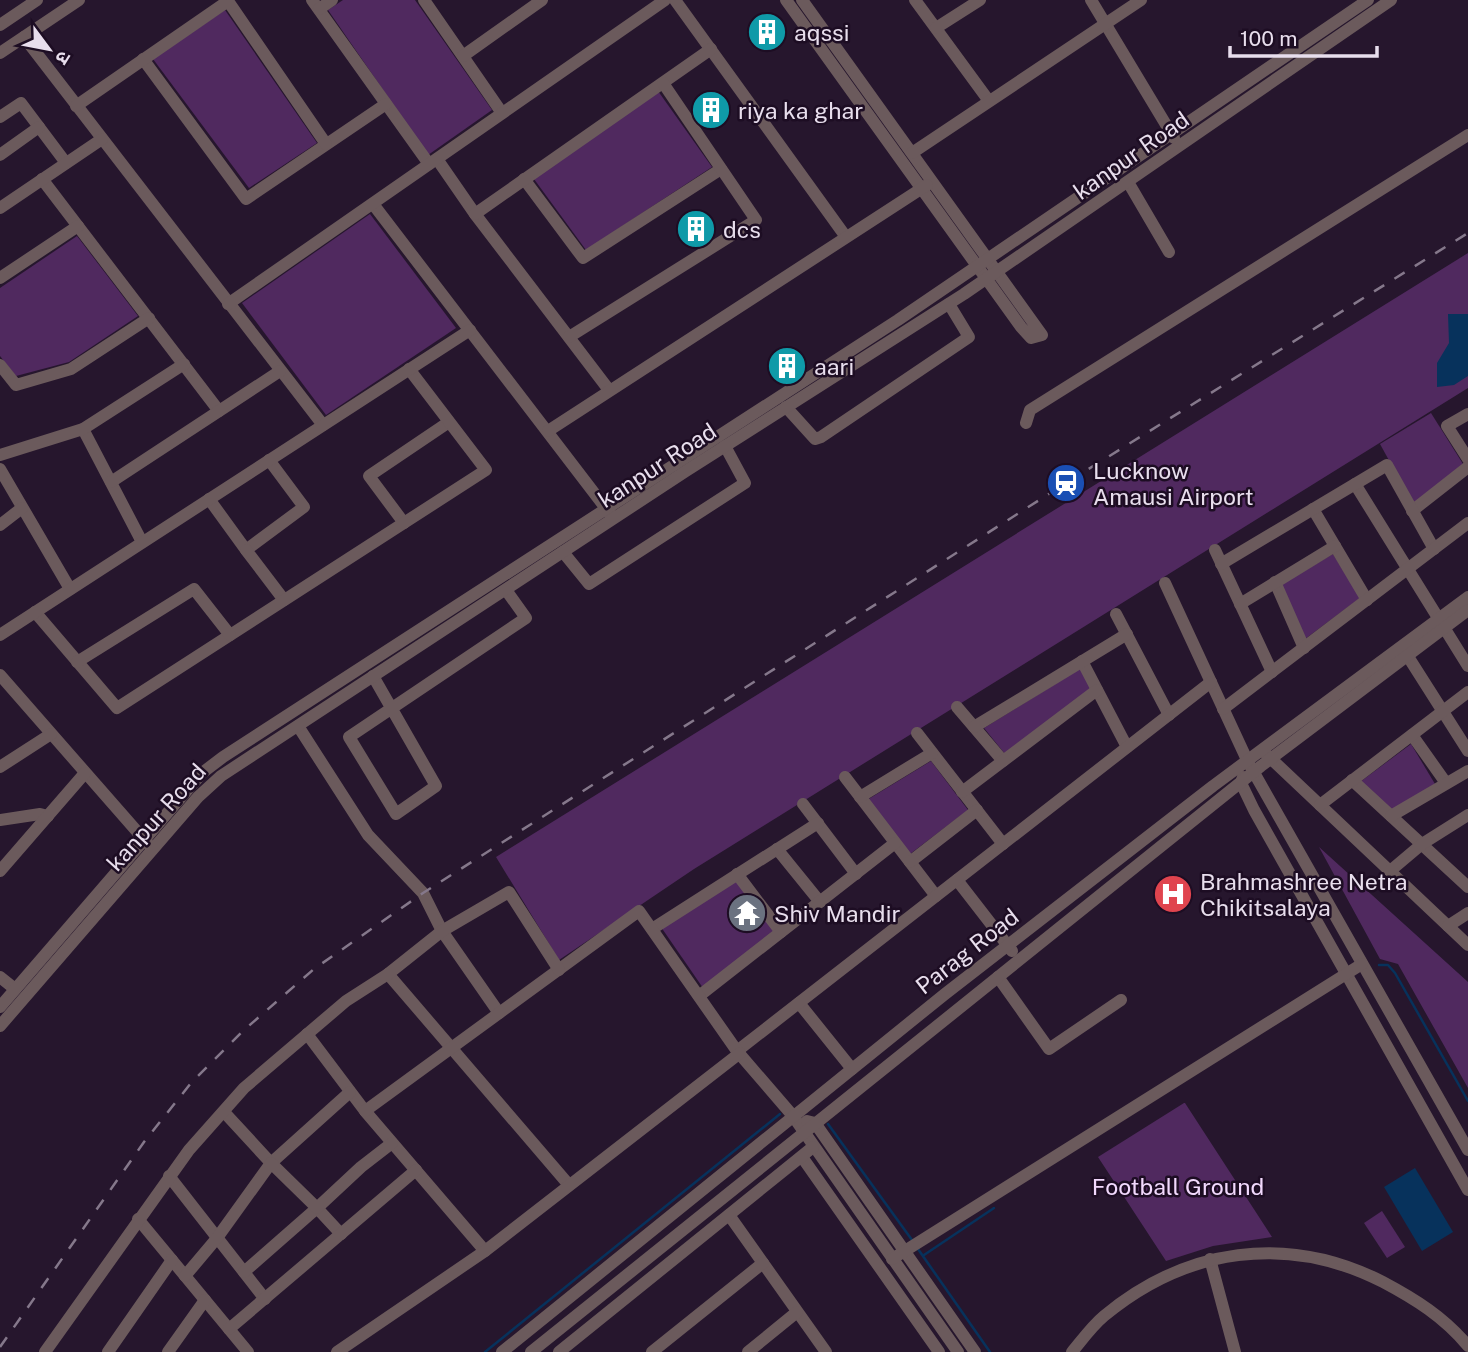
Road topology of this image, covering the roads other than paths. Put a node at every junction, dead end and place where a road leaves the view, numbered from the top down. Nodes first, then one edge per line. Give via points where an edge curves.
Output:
1 (37, 0) edge
2 (79, 0) edge
3 (332, 0) edge
4 (424, 0) edge
5 (542, 0) edge
6 (665, 0) edge
7 (675, 0) edge
8 (786, 0) edge
9 (802, 0) edge
10 (915, 0) edge
11 (980, 0) edge
12 (1091, 0) edge
13 (1141, 0) edge
14 (1368, 0) edge
15 (1391, 0) edge
16 (316, 5) edge
17 (1105, 24) junction
18 (0, 25) edge
19 (936, 28) junction
20 (24, 37) junction
21 (711, 49) junction
22 (0, 53) edge
23 (463, 56) junction
24 (143, 60) junction
25 (663, 83) junction
26 (989, 101) junction
27 (386, 104) junction
28 (76, 106) junction
29 (502, 113) junction
30 (0, 117) edge
31 (39, 127) junction
32 (1171, 133) junction
33 (1468, 135) edge
34 (102, 139) junction
35 (326, 144) junction
36 (1179, 147) junction
37 (912, 153) junction
38 (0, 155) edge
39 (433, 161) junction
40 (66, 163) junction
41 (721, 169) junction
42 (43, 179) junction
43 (524, 179) junction
44 (1128, 182) junction
45 (927, 185) junction
46 (373, 204) junction
47 (0, 208) edge
48 (475, 214) junction
49 (78, 226) junction
50 (846, 237) junction
51 (1169, 252) dead end
52 (983, 262) junction
53 (992, 276) junction
54 (0, 278) edge
55 (228, 304) junction
56 (950, 304) junction
57 (149, 318) junction
58 (470, 330) junction
59 (569, 337) junction
60 (184, 364) junction
61 (0, 365) edge
62 (409, 369) junction
63 (280, 371) junction
64 (609, 390) junction
65 (786, 407) junction
66 (219, 411) junction
67 (1468, 414) edge
68 (449, 422) junction
69 (1026, 422) dead end
70 (323, 425) junction
71 (83, 429) junction
72 (548, 431) junction
73 (725, 446) junction
74 (0, 455) edge
75 (1468, 459) edge
76 (269, 460) junction
77 (1468, 467) edge
78 (0, 469) edge
79 (111, 482) junction
80 (1355, 484) junction
81 (209, 499) junction
82 (22, 508) junction
83 (1313, 509) junction
84 (1412, 511) junction
85 (610, 514) junction
86 (404, 523) junction
87 (1468, 523) edge
88 (0, 525) edge
89 (142, 542) junction
90 (1335, 546) junction
91 (1434, 549) junction
92 (246, 550) junction
93 (1214, 550) dead end
94 (564, 552) junction
95 (1221, 564) junction
96 (1406, 569) junction
97 (1275, 582) junction
98 (1165, 583) dead end
99 (70, 589) junction
100 (506, 590) junction
101 (1468, 597) edge
102 (284, 600) junction
103 (1367, 600) junction
104 (1240, 604) junction
105 (1468, 610) edge
106 (35, 612) junction
107 (1116, 614) dead end
108 (1441, 624) junction
109 (1127, 634) junction
110 (0, 635) edge
111 (230, 635) junction
112 (1304, 648) junction
113 (386, 652) junction
114 (1407, 655) junction
115 (1082, 661) junction
116 (78, 662) junction
117 (391, 665) junction
118 (1468, 666) edge
119 (1272, 672) junction
120 (0, 675) edge
121 (373, 676) junction
122 (1211, 682) junction
123 (1097, 690) junction
124 (1468, 692) edge
125 (957, 707) dead end
126 (1223, 709) junction
127 (392, 710) junction
128 (1442, 712) junction
129 (1169, 715) junction
130 (298, 726) junction
131 (974, 727) junction
132 (917, 733) dead end
133 (51, 734) junction
134 (1412, 734) junction
135 (1127, 747) junction
136 (1468, 751) edge
137 (932, 753) junction
138 (1267, 755) junction
139 (1003, 761) junction
140 (0, 767) edge
141 (1251, 767) junction
142 (1468, 771) edge
143 (85, 773) junction
144 (845, 778) dead end
145 (1352, 780) junction
146 (1241, 783) junction
147 (1446, 783) junction
148 (962, 792) junction
149 (860, 797) junction
150 (803, 804) dead end
151 (1320, 804) junction
152 (977, 810) junction
153 (48, 816) junction
154 (1391, 816) junction
155 (1468, 816) edge
156 (0, 820) edge
157 (818, 823) junction
158 (895, 843) junction
159 (149, 844) junction
160 (1003, 844) junction
161 (1422, 844) junction
162 (777, 849) junction
163 (910, 862) junction
164 (0, 871) edge
165 (1390, 871) junction
166 (737, 874) junction
167 (856, 874) junction
168 (957, 880) junction
169 (1468, 887) edge
170 (936, 896) junction
171 (820, 902) junction
172 (1468, 914) edge
173 (1448, 926) junction
174 (652, 929) junction
175 (442, 931) junction
176 (781, 932) junction
177 (1468, 945) edge
178 (1008, 946) junction
179 (1019, 960) junction
180 (1362, 964) junction
181 (559, 970) junction
182 (388, 974) junction
183 (1346, 975) junction
184 (0, 977) edge
185 (998, 977) junction
186 (15, 989) junction
187 (699, 996) junction
188 (1121, 1000) dead end
189 (799, 1003) junction
190 (0, 1007) edge
191 (499, 1013) junction
192 (0, 1026) edge
193 (307, 1034) junction
194 (451, 1048) junction
195 (738, 1052) junction
196 (852, 1069) junction
197 (350, 1092) junction
198 (224, 1111) junction
199 (365, 1111) junction
200 (793, 1116) junction
201 (815, 1123) junction
202 (803, 1133) junction
203 (392, 1143) junction
204 (813, 1147) junction
205 (1468, 1150) edge
206 (802, 1157) junction
207 (271, 1163) junction
208 (416, 1170) junction
209 (169, 1176) junction
210 (1466, 1180) edge
211 (569, 1185) junction
212 (317, 1209) junction
213 (729, 1216) junction
214 (138, 1219) junction
215 (341, 1234) junction
216 (217, 1238) junction
217 (485, 1251) junction
218 (904, 1251) junction
219 (892, 1259) junction
220 (1210, 1259) junction
221 (172, 1260) junction
222 (763, 1263) junction
223 (244, 1272) junction
224 (185, 1276) junction
225 (265, 1298) junction
226 (205, 1300) junction
227 (797, 1312) junction
228 (229, 1329) junction
229 (1468, 1346) edge
230 (240, 1349) edge
231 (45, 1352) edge
232 (108, 1352) edge
233 (168, 1352) edge
234 (337, 1352) edge
235 (502, 1352) edge
236 (531, 1352) edge
237 (559, 1352) edge
238 (652, 1352) edge
239 (748, 1352) edge
240 (825, 1352) edge
241 (939, 1352) edge
242 (958, 1352) edge
243 (975, 1352) edge
244 (1072, 1352) edge
245 (1235, 1352) edge

1 - 18 street
2 - 20 street
3 - 16 street
4 - 23 street
5 - 23 street
6 - 29 street
7 - 21 street
8 - 45 street
9 - 37 street
10 - 19 street
11 - 19 street
12 - 17 street
13 - 17 street
14 - 32 street
15 - 36 street, kanpur Road
16 - 27 street
17 - 26 street
17 - 32 street
19 - 26 street
20 - 22 street
20 - 28 street
21 - 25 street
21 - 50 street
23 - 29 street
24 - 28 street
24 - 35 street via 246,199
24 - 35 street via 228,1
25 - 41 street
25 - 43 street
26 - 37 street
27 - 35 street
27 - 39 street
28 - 34 street
29 - 39 street
30 - 31 street via 21,103
31 - 38 street
31 - 40 street
32 - 36 street
32 - 52 street
33 - 69 street via 1030,410
34 - 40 street
34 - 55 street
36 - 44 street, kanpur Road
37 - 45 street
39 - 46 street
39 - 48 street
40 - 42 street
41 - 43 street via 583,258
41 - 59 street via 757,220
42 - 47 street
42 - 49 street
43 - 48 street
44 - 51 street
44 - 53 street, kanpur Road
45 - 50 street
45 - 52 street
46 - 55 street
46 - 58 street
48 - 59 street
49 - 54 street
49 - 57 street
50 - 64 street
52 - 53 street
52 - 85 street
53 - 53 street via 1028,337 1042,335
53 - 56 street, kanpur Road
55 - 63 street
56 - 65 street, kanpur Road
56 - 65 street via 969,337 821,438 815,439
57 - 60 street
57 - 61 street via 71,369 16,385
58 - 62 street
58 - 72 street
59 - 64 street
60 - 66 street
60 - 71 street
62 - 68 street
62 - 70 street
63 - 66 street
63 - 70 street
64 - 72 street
65 - 73 street, kanpur Road
66 - 79 street
67 - 75 street via 1447,426
68 - 86 street via 369,476
68 - 86 street via 486,470
70 - 76 street
71 - 74 street
71 - 79 street
72 - 85 street
73 - 85 street, kanpur Road
73 - 94 street via 745,484 589,584
76 - 81 street
76 - 92 street via 304,507
77 - 84 street
78 - 82 street
79 - 89 street
80 - 83 street
80 - 84 street via 1387,465
80 - 96 street
81 - 89 street
81 - 92 street
82 - 88 street
82 - 99 street
83 - 90 street
83 - 95 street
84 - 91 street
85 - 94 street, kanpur Road
85 - 113 street
86 - 102 street
87 - 91 street
89 - 99 street
90 - 97 street
90 - 103 street
91 - 96 street
92 - 102 street
93 - 95 street
94 - 100 street, kanpur Road
95 - 104 street
96 - 103 street
96 - 108 street
97 - 104 street
97 - 112 street
98 - 122 street
99 - 106 street
100 - 117 street, kanpur Road
100 - 127 street via 526,618
101 - 108 street, Parag Road
102 - 111 street
103 - 112 street
104 - 119 street
105 - 108 street, Parag Road
106 - 110 street
106 - 116 street
107 - 109 street
108 - 114 street, Parag Road
108 - 118 street
108 - 138 street, Parag Road
109 - 115 street
109 - 129 street
111 - 116 street via 117,708
111 - 116 street via 194,589
112 - 119 street
113 - 117 street
113 - 159 street via 202,773
114 - 128 street
114 - 138 street, Parag Road
115 - 123 street
115 - 131 street
117 - 121 street, kanpur Road
119 - 126 street
120 - 133 street
121 - 127 street
121 - 130 street, kanpur Road
122 - 126 street
122 - 129 street
123 - 135 street
123 - 139 street
124 - 128 street
125 - 131 street
126 - 141 street
127 - 127 street via 436,786 396,814 349,737
128 - 134 street
128 - 136 street
129 - 135 street
130 - 159 street, kanpur Road via 220,776
130 - 175 street via 368,835 423,893
131 - 139 street
132 - 137 street
133 - 140 street
133 - 143 street
134 - 145 street
134 - 147 street
135 - 160 street
137 - 148 street
137 - 149 street
138 - 141 street, Parag Road
138 - 151 street
139 - 148 street
141 - 146 street
141 - 178 street, Parag Road
141 - 180 street
142 - 147 street
143 - 153 street
143 - 159 street
144 - 149 street
145 - 151 street
145 - 154 street
146 - 179 street, Parag Road
146 - 183 street
147 - 154 street
148 - 152 street
149 - 158 street
150 - 157 street
151 - 165 street
152 - 160 street
152 - 163 street
153 - 156 street
153 - 164 street
154 - 161 street
155 - 161 street
157 - 162 street
157 - 167 street
158 - 163 street
158 - 167 street
159 - 186 street
159 - 192 street, kanpur Road
160 - 168 street
161 - 165 street
161 - 169 street
162 - 166 street
162 - 171 street
163 - 170 street
165 - 173 street
166 - 174 street
166 - 176 street
167 - 171 street
168 - 170 street
168 - 178 street
170 - 189 street
171 - 176 street
172 - 173 street
173 - 177 street
174 - 181 street via 639,911
174 - 187 street
175 - 181 street via 509,892
175 - 182 street
175 - 191 street
176 - 187 street
178 - 179 street
178 - 196 street, Parag Road
179 - 185 street, Parag Road
180 - 183 street
180 - 205 street
181 - 191 street
182 - 193 street
182 - 194 street
183 - 210 street
183 - 218 street
184 - 186 street
185 - 188 street via 1049,1049
185 - 201 street, Parag Road
186 - 190 street
187 - 195 street
189 - 195 street
189 - 196 street
191 - 194 street
193 - 197 street
193 - 198 street
194 - 199 street
194 - 211 street
195 - 200 street
195 - 211 street
196 - 200 street, Parag Road
197 - 199 street
197 - 207 street
198 - 207 street
198 - 209 street
199 - 203 street
200 - 201 street
200 - 202 street
200 - 235 street, Parag Road
201 - 202 street, Parag Road
201 - 218 street
202 - 204 street
202 - 236 street, Parag Road
203 - 208 street
203 - 212 street
204 - 206 street
204 - 219 street
206 - 213 street
206 - 241 street
207 - 212 street
207 - 216 street
208 - 215 street
208 - 217 street
209 - 214 street
209 - 216 street
211 - 217 street
212 - 215 street
212 - 223 street
213 - 222 street
213 - 237 street
214 - 221 street
214 - 231 street
215 - 225 street
216 - 223 street
216 - 224 street
217 - 234 street
218 - 219 street
218 - 243 street
219 - 242 street
220 - 229 street via 1302,1253 1352,1266 1415,1299 1453,1327
220 - 244 street via 1140,1289 1101,1318
220 - 245 street
221 - 224 street
221 - 232 street
222 - 227 street
222 - 238 street
223 - 225 street
224 - 226 street
225 - 228 street
226 - 228 street
226 - 233 street
227 - 239 street
227 - 240 street
228 - 230 street

